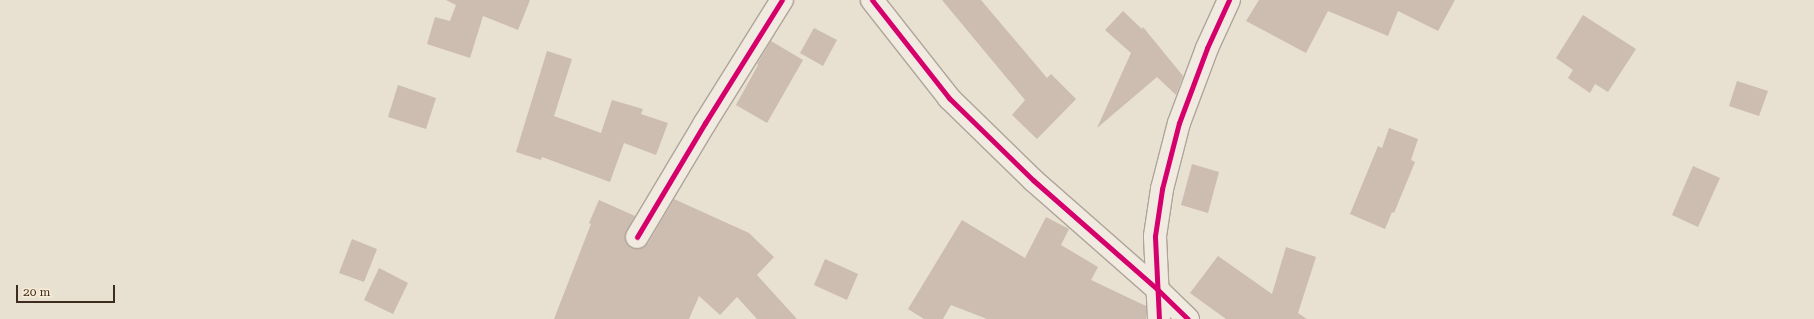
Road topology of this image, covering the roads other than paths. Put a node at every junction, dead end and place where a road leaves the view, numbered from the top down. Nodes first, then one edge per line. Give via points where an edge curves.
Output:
1 (782, 0) edge
2 (872, 0) edge
3 (1229, 0) edge
4 (637, 237) dead end
5 (1157, 289) junction
6 (1159, 319) edge
7 (1188, 319) edge

1 - 4 street
2 - 5 street via 949,98 1033,180
3 - 5 street via 1207,48 1179,123 1162,189 1155,236
5 - 6 street
5 - 7 street

